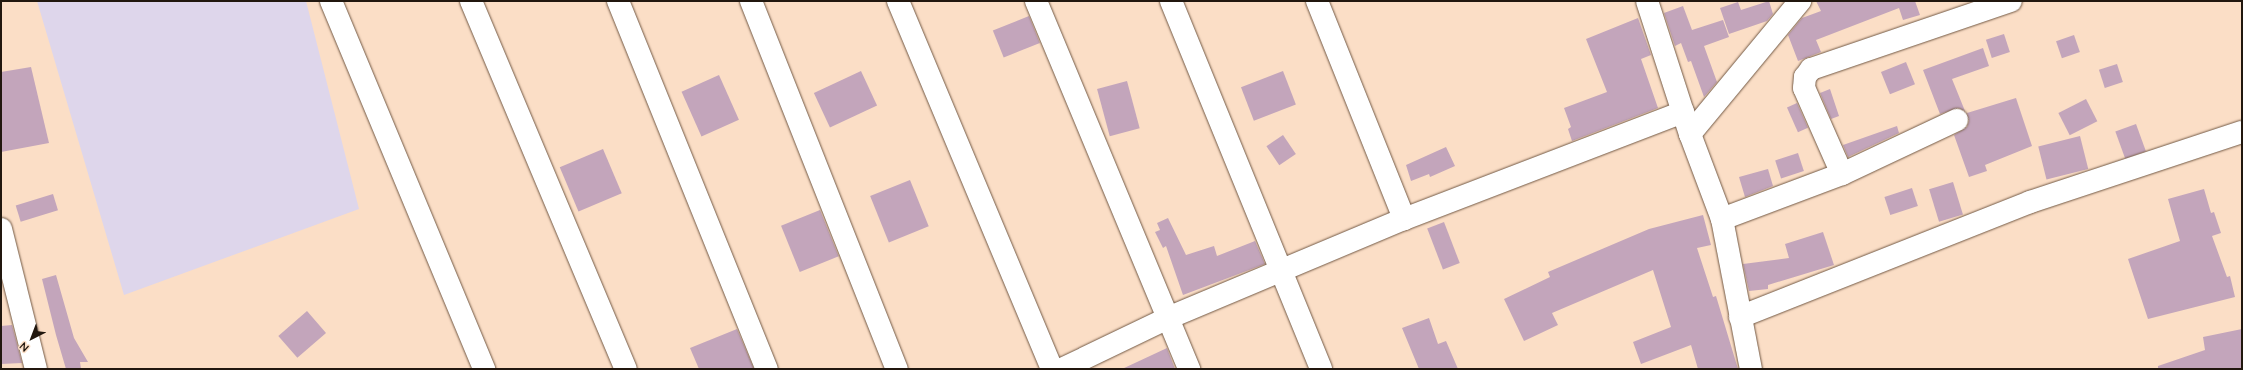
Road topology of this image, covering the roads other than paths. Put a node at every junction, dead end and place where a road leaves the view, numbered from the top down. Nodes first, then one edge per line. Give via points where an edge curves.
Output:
1 (471, 1) edge
2 (618, 1) edge
3 (751, 1) edge
4 (898, 1) edge
5 (1036, 1) edge
6 (1171, 1) edge
7 (1316, 1) edge
8 (1647, 1) edge
9 (1800, 1) edge
10 (2011, 1) edge
11 (337, 3) edge
12 (1683, 112) junction
13 (1956, 120) dead end
14 (2242, 132) edge
15 (1690, 134) junction
16 (1842, 174) junction
17 (1404, 218) junction
18 (1722, 219) junction
19 (1, 229) edge
20 (1280, 270) junction
21 (1740, 316) junction
22 (1168, 318) junction
23 (36, 369) edge
24 (484, 369) edge
25 (626, 369) edge
26 (767, 369) edge
27 (898, 369) edge
28 (1052, 369) edge
29 (1062, 369) edge
30 (1189, 369) edge
31 (1321, 369) edge
32 (1751, 369) edge

1 - 25 street
2 - 26 street
3 - 27 street
4 - 28 street
5 - 22 street
6 - 20 street
7 - 17 street
8 - 12 street
9 - 15 street
10 - 16 street via 1811,69 1805,77 1804,88
11 - 24 street
12 - 15 street
12 - 17 street
13 - 16 street
14 - 21 street via 2030,202
15 - 18 street
16 - 18 street
17 - 20 street
18 - 21 street
19 - 23 street
20 - 22 street
20 - 31 street
21 - 32 street
22 - 29 street
22 - 30 street

